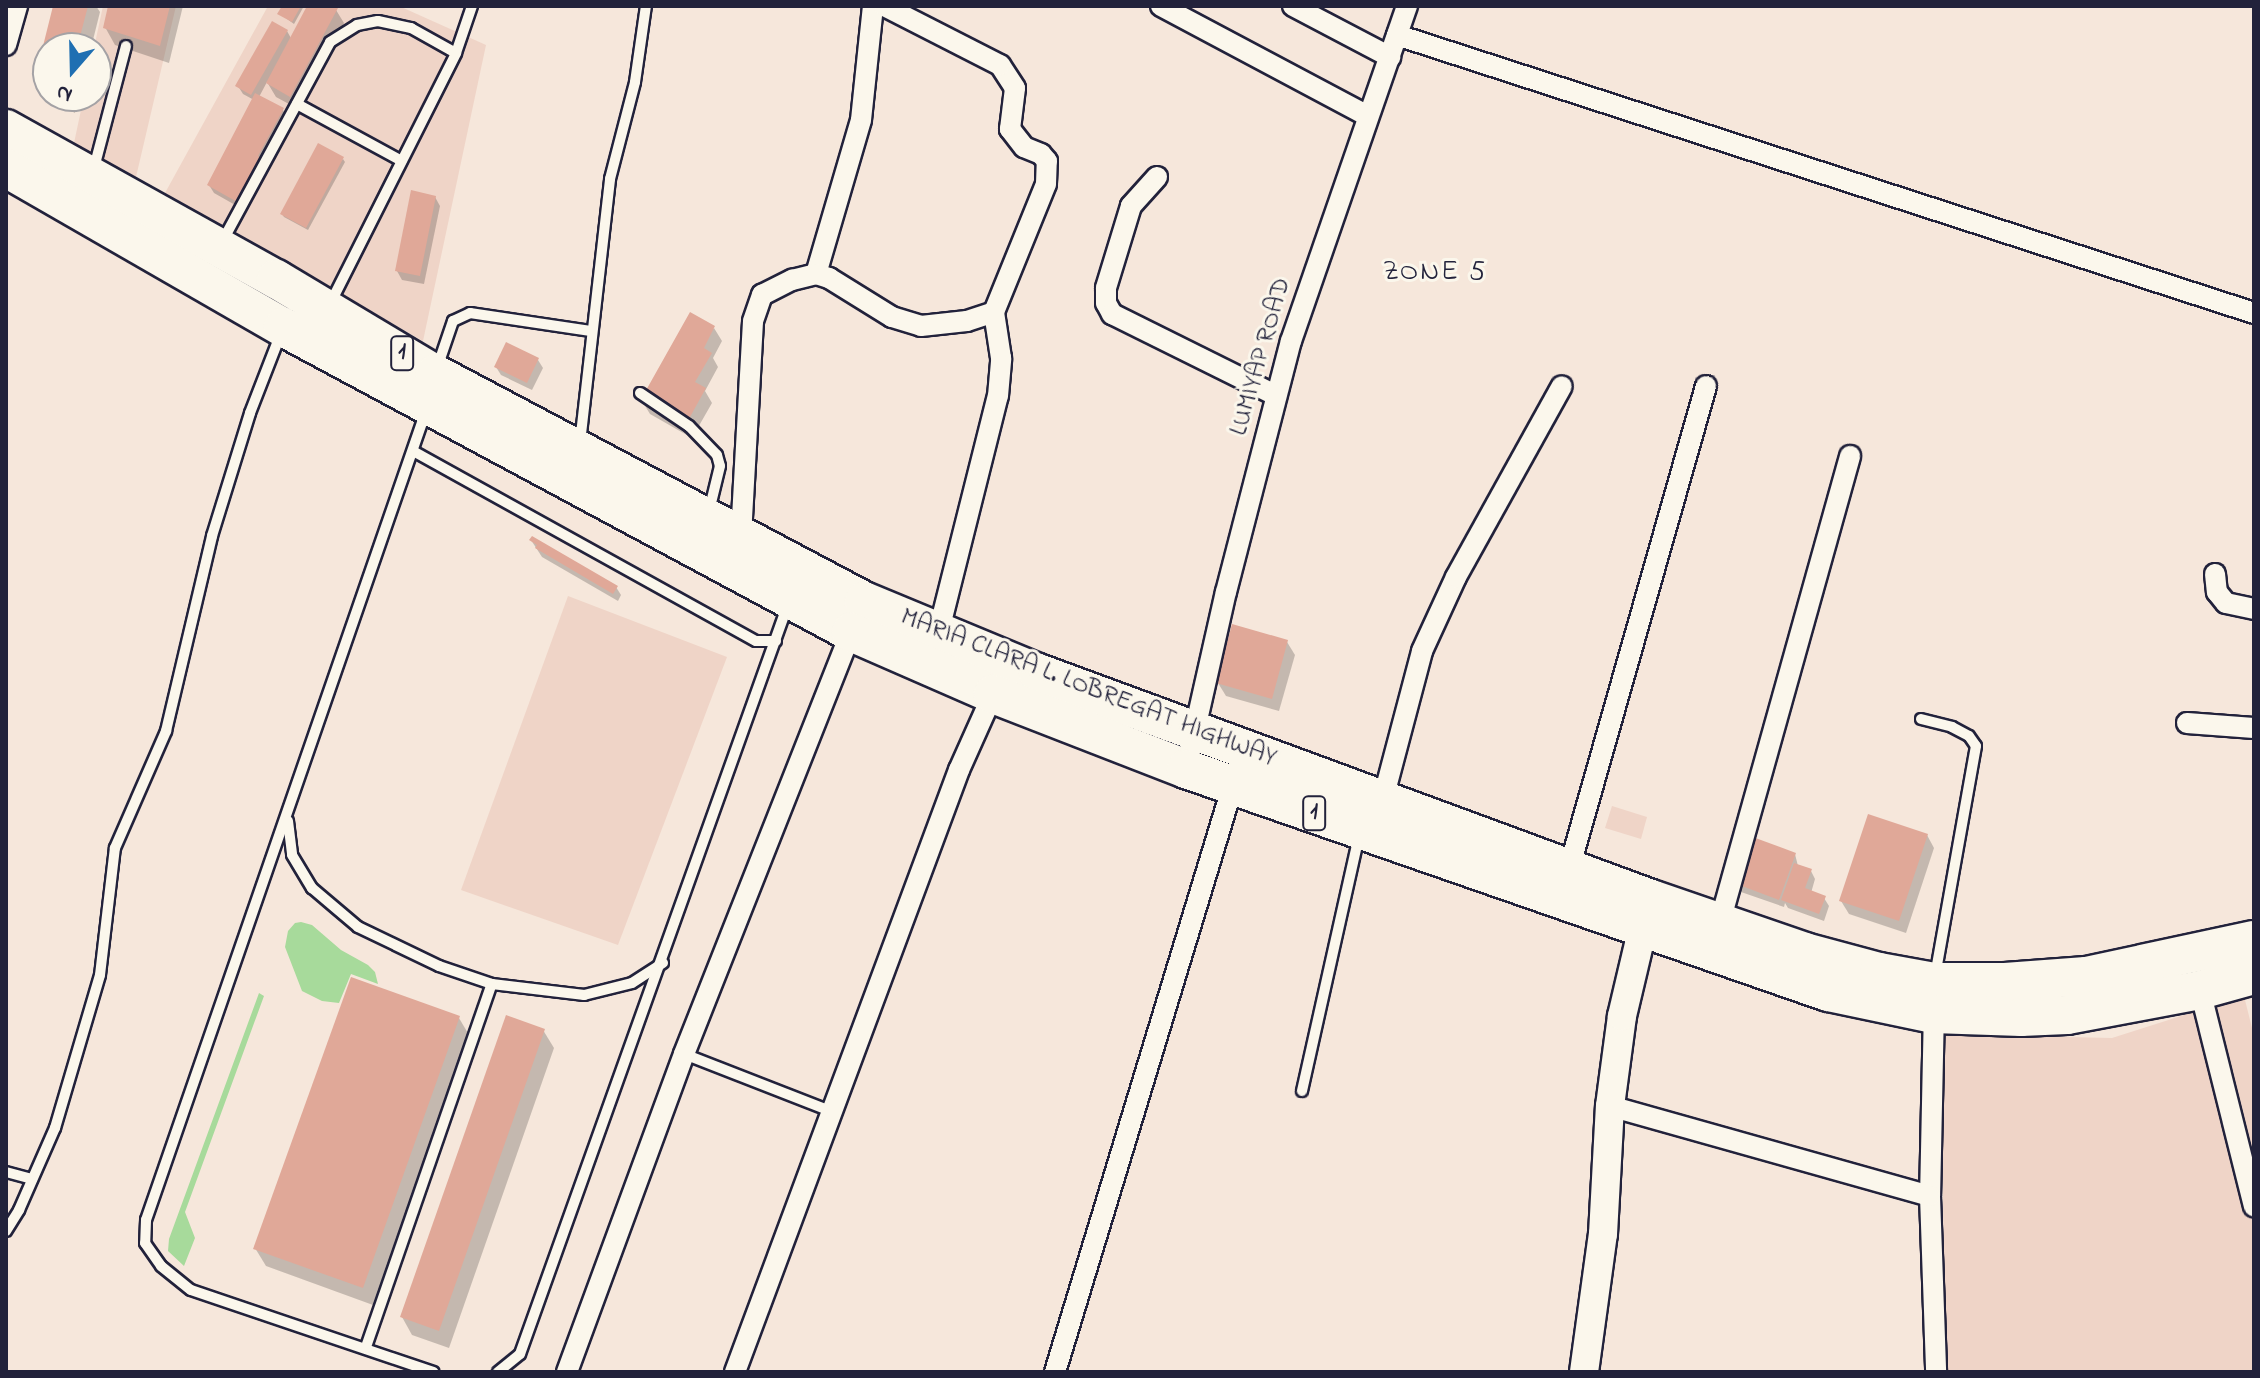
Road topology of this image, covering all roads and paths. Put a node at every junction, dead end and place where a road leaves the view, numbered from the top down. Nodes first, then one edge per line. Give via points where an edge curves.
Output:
1 (17, 6) edge
2 (472, 6) edge
3 (646, 6) edge
4 (873, 6) edge
5 (884, 6) edge
6 (1161, 6) edge
7 (1293, 6) edge
8 (1407, 6) edge
9 (1397, 35) junction
10 (6, 45) edge
11 (126, 46) dead end
12 (456, 53) junction
13 (1390, 57) junction
14 (297, 104) junction
15 (1368, 116) junction
16 (6, 129) edge
17 (402, 161) junction
18 (6, 168) edge
19 (91, 176) junction
20 (1157, 177) dead end
21 (220, 247) junction
22 (816, 274) junction
23 (327, 310) junction
24 (994, 312) junction
25 (2254, 313) edge
26 (283, 327) junction
27 (591, 331) junction
28 (1562, 386) dead end
29 (1706, 386) dead end
30 (431, 390) junction
31 (640, 393) dead end
32 (1275, 395) junction
33 (579, 449) junction
34 (413, 451) junction
35 (1850, 456) dead end
36 (707, 518) junction
37 (741, 536) junction
38 (2215, 574) dead end
39 (796, 586) junction
40 (2254, 609) edge
41 (857, 617) junction
42 (938, 634) junction
43 (776, 641) junction
44 (993, 694) junction
45 (1921, 719) dead end
46 (2187, 723) dead end
47 (2254, 728) edge
48 (1196, 730) junction
49 (1186, 769) junction
50 (1233, 785) junction
51 (1383, 799) junction
52 (287, 816) junction
53 (1361, 830) junction
54 (1569, 869) junction
55 (1646, 914) junction
56 (1720, 922) junction
57 (2254, 940) edge
58 (663, 963) junction
59 (2254, 975) edge
60 (492, 984) junction
61 (2200, 990) junction
62 (1934, 998) junction
63 (684, 1054) junction
64 (1302, 1091) dead end
65 (1610, 1106) junction
66 (835, 1113) junction
67 (6, 1172) edge
68 (32, 1179) junction
69 (1930, 1196) junction
70 (2254, 1206) edge
71 (6, 1231) edge
72 (366, 1347) junction
73 (433, 1372) edge
74 (498, 1372) edge
75 (567, 1372) edge
76 (735, 1372) edge
77 (1055, 1372) edge
78 (1584, 1372) edge
79 (1936, 1372) edge

1 - 10 street
2 - 12 lane
3 - 27 lane via 635,82 610,179
4 - 22 street via 861,120
5 - 24 street via 1000,65 1015,88 1010,129 1024,147 1047,161 1046,184
6 - 15 street
7 - 13 street
8 - 9 street, LUMIYAP ROAD
9 - 13 street, LUMIYAP ROAD
9 - 25 street
11 - 19 lane
12 - 14 lane via 411,28 378,21 357,25 330,42
12 - 17 lane
13 - 15 street, LUMIYAP ROAD
14 - 17 lane
14 - 21 lane
15 - 32 street, LUMIYAP ROAD
16 - 19 highway, MARIA CLARA L. LOBREGAT HIGHWAY / 1
17 - 23 lane
18 - 26 highway, MARIA CLARA L. LOBREGAT HIGHWAY / 1
19 - 21 highway, MARIA CLARA L. LOBREGAT HIGHWAY / 1
20 - 32 street via 1131,206 1106,303 1112,314
21 - 23 highway, MARIA CLARA L. LOBREGAT HIGHWAY / 1
22 - 24 street via 892,317 921,326
22 - 37 street via 770,289 756,305
23 - 30 highway, MARIA CLARA L. LOBREGAT HIGHWAY / 1
24 - 42 street via 1001,358 998,396
26 - 30 highway, MARIA CLARA L. LOBREGAT HIGHWAY / 1
26 - 68 lane via 212,536 166,731 115,848 100,975 55,1128
27 - 30 lane via 486,314 459,316 445,335
27 - 33 lane
28 - 51 street via 1428,638
29 - 54 street
30 - 33 highway, MARIA CLARA L. LOBREGAT HIGHWAY / 1
30 - 34 lane
30 - 39 highway, MARIA CLARA L. LOBREGAT HIGHWAY / 1
31 - 36 lane via 689,426 717,455 720,466
32 - 48 street, LUMIYAP ROAD
33 - 36 highway, MARIA CLARA L. LOBREGAT HIGHWAY / 1
34 - 43 lane via 756,641
34 - 52 lane
35 - 56 street
36 - 37 highway, MARIA CLARA L. LOBREGAT HIGHWAY / 1
37 - 39 highway, MARIA CLARA L. LOBREGAT HIGHWAY / 1
38 - 40 street via 2217,592 2226,603
39 - 41 highway, MARIA CLARA L. LOBREGAT HIGHWAY / 1
39 - 43 lane
41 - 42 highway, MARIA CLARA L. LOBREGAT HIGHWAY / 1
41 - 44 highway, MARIA CLARA L. LOBREGAT HIGHWAY / 1
41 - 63 street
42 - 48 highway, MARIA CLARA L. LOBREGAT HIGHWAY / 1
43 - 58 lane
44 - 49 highway, MARIA CLARA L. LOBREGAT HIGHWAY / 1
44 - 66 street via 959,770
45 - 62 lane via 1952,727 1976,746
46 - 47 street
48 - 49 street, LUMIYAP ROAD
48 - 51 highway, MARIA CLARA L. LOBREGAT HIGHWAY / 1
49 - 50 highway, MARIA CLARA L. LOBREGAT HIGHWAY / 1
50 - 53 highway, MARIA CLARA L. LOBREGAT HIGHWAY / 1
50 - 77 street
51 - 54 highway, MARIA CLARA L. LOBREGAT HIGHWAY / 1
52 - 60 lane via 292,855 312,888 358,927 439,966
52 - 72 lane via 146,1220 145,1243 161,1266 191,1290
53 - 55 highway, MARIA CLARA L. LOBREGAT HIGHWAY / 1
53 - 64 lane
54 - 55 highway, MARIA CLARA L. LOBREGAT HIGHWAY / 1
55 - 56 highway, MARIA CLARA L. LOBREGAT HIGHWAY / 1
55 - 62 highway, MARIA CLARA L. LOBREGAT HIGHWAY / 1 via 1828,992
55 - 65 street via 1622,1016
56 - 62 highway, MARIA CLARA L. LOBREGAT HIGHWAY / 1 via 1879,972
57 - 62 highway, MARIA CLARA L. LOBREGAT HIGHWAY / 1 via 2086,976 2005,982
58 - 60 lane via 632,983 584,995
58 - 74 lane via 520,1354
59 - 61 highway, MARIA CLARA L. LOBREGAT HIGHWAY / 1
60 - 72 lane
61 - 62 highway, MARIA CLARA L. LOBREGAT HIGHWAY / 1 via 2067,1015 2021,1017
61 - 70 street
62 - 69 street
63 - 66 lane
63 - 75 street
65 - 69 street
65 - 78 street via 1603,1234
66 - 76 street
67 - 68 lane
68 - 71 lane
69 - 79 street
72 - 73 lane

